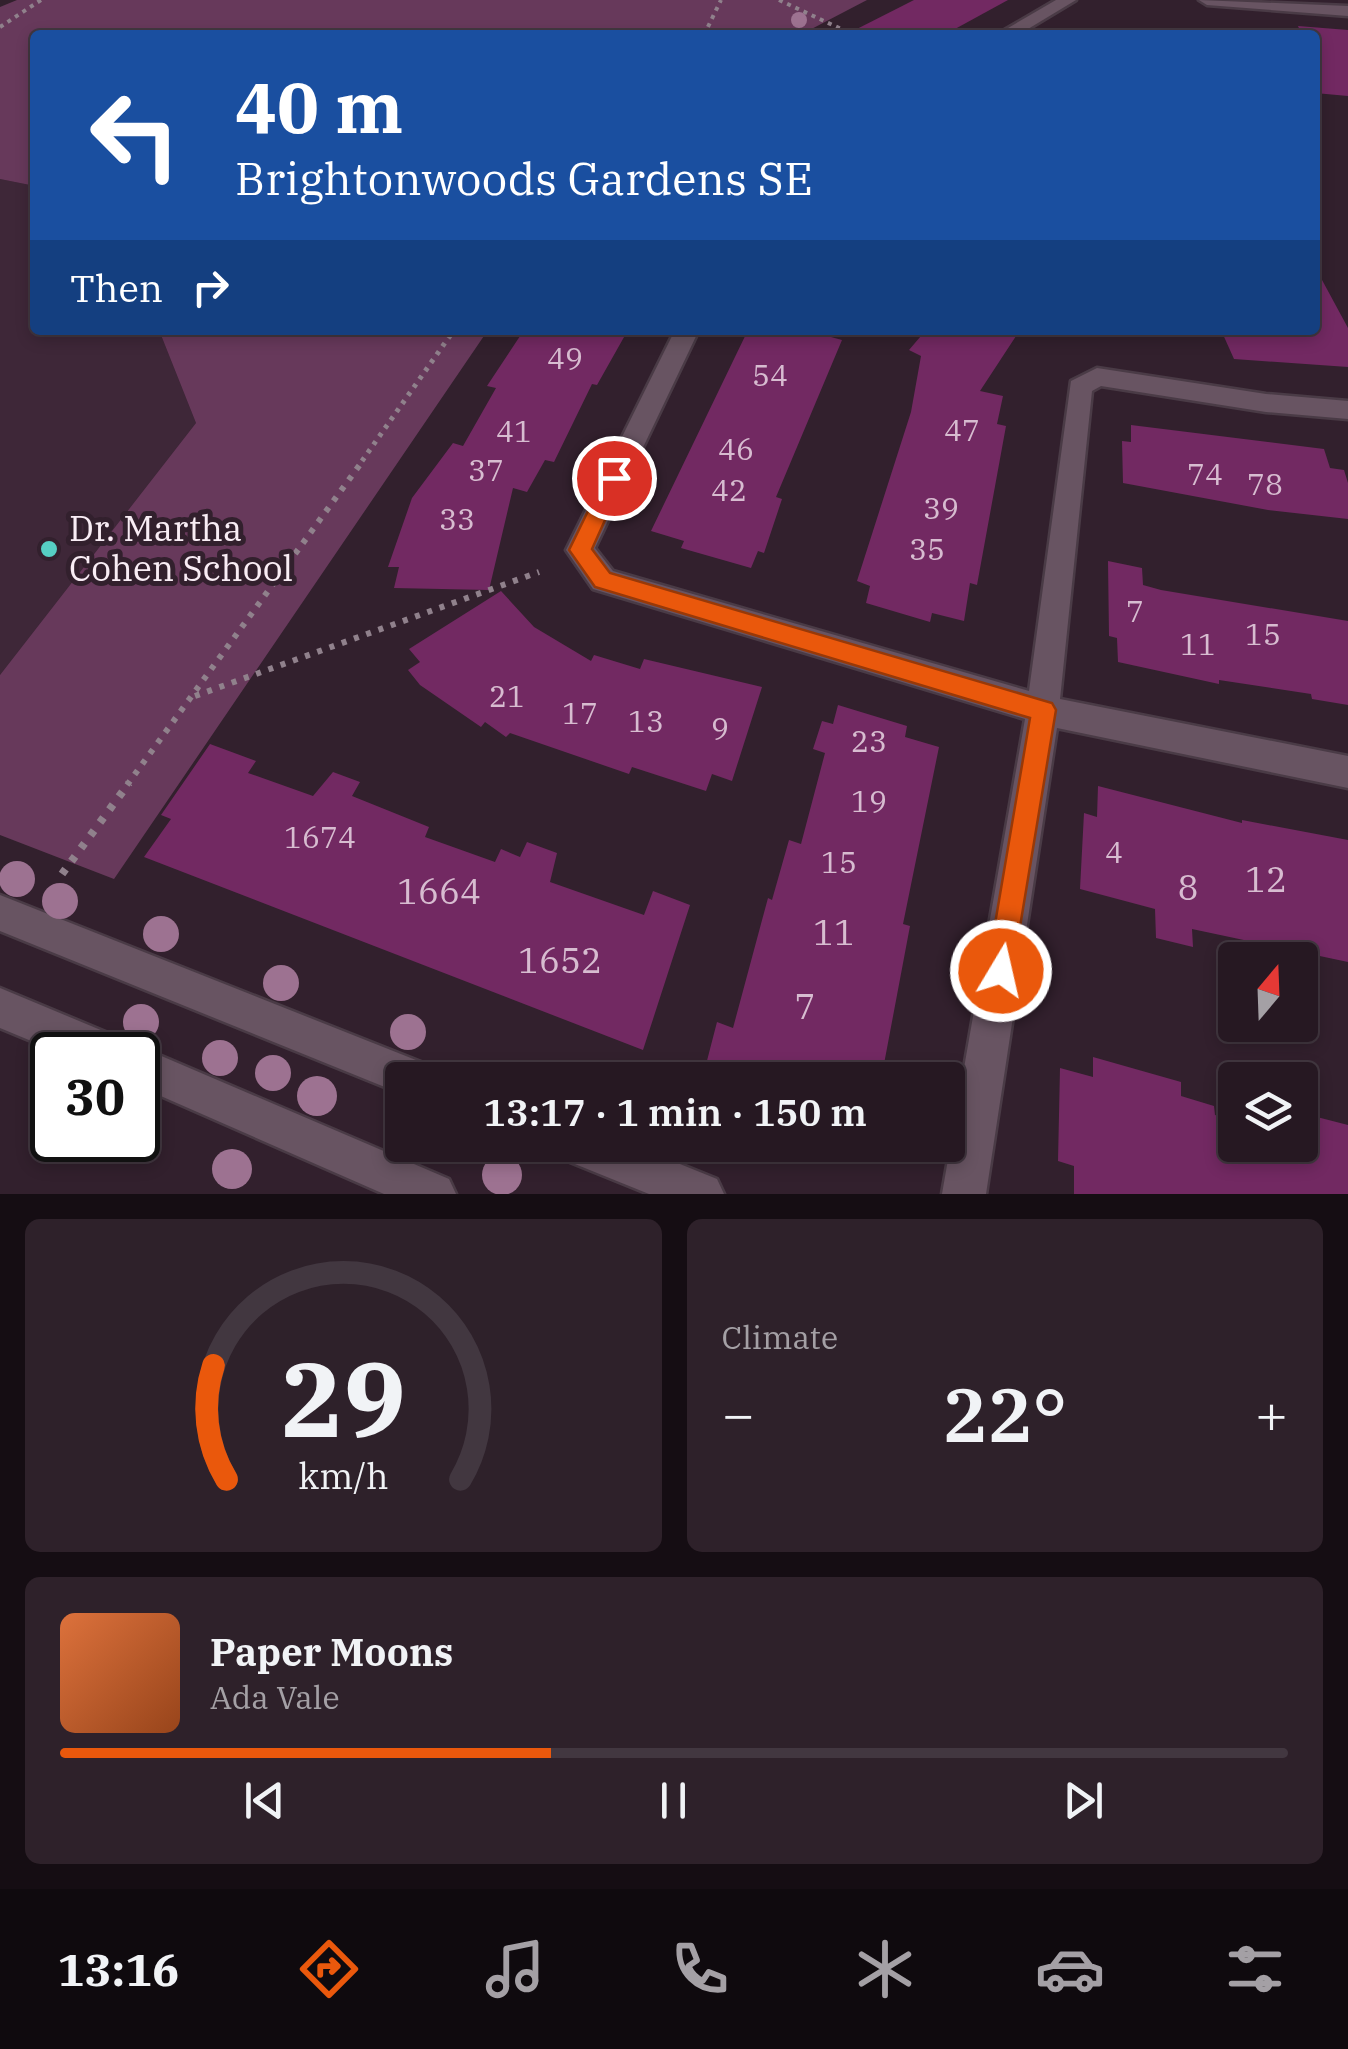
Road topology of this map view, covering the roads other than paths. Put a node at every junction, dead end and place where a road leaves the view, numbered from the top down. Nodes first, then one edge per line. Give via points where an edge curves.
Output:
1 (1068, 0) edge
2 (1207, 0) edge
3 (1348, 11) edge
4 (1014, 30) edge
5 (685, 335) edge
6 (1348, 410) edge
7 (1044, 710) junction
8 (1348, 772) edge
9 (0, 913) edge
10 (0, 1008) edge
11 (58, 1032) edge
12 (385, 1067) edge
13 (160, 1076) edge
14 (622, 1162) edge
15 (434, 1194) edge
16 (702, 1194) edge
17 (964, 1194) edge

1 - 4 street
2 - 3 street
5 - 7 street via 580,550 603,580
6 - 7 street via 1098,377 1080,387
7 - 8 street
7 - 17 street
9 - 12 street
10 - 11 street
13 - 15 street
14 - 16 street

